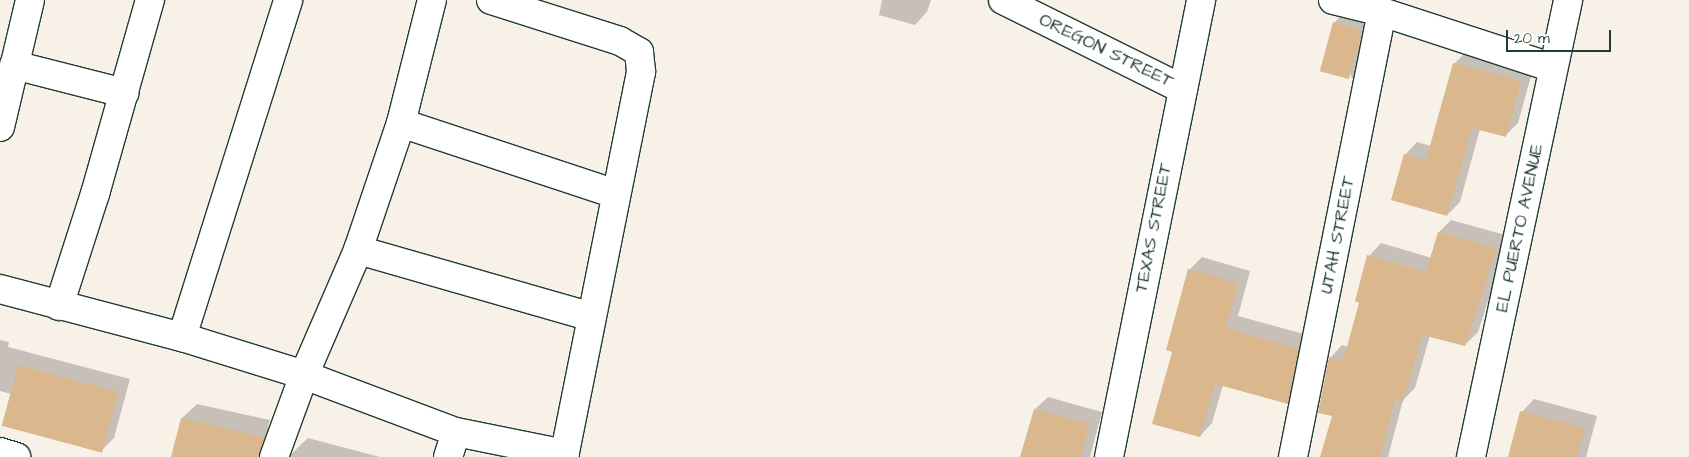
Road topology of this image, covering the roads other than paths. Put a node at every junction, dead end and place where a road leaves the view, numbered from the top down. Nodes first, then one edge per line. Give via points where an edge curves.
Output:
1 (30, 0) edge
2 (150, 0) edge
3 (288, 0) edge
4 (432, 0) edge
5 (491, 0) edge
6 (1003, 0) edge
7 (1202, 0) edge
8 (1333, 0) edge
9 (1568, 0) edge
10 (1382, 12) junction
11 (14, 65) junction
12 (1553, 68) junction
13 (1182, 89) junction
14 (124, 93) junction
15 (401, 123) junction
16 (0, 127) edge
17 (616, 194) junction
18 (358, 250) junction
19 (0, 289) edge
20 (59, 306) junction
21 (591, 317) junction
22 (182, 337) junction
23 (304, 374) junction
24 (452, 444) edge
25 (0, 452) edge
26 (564, 456) edge
27 (16, 457) edge
28 (274, 457) edge
29 (1109, 457) edge
30 (1293, 457) edge
31 (1471, 457) edge

1 - 11 street
2 - 14 street
3 - 22 street
4 - 15 street
5 - 17 street via 620,41 639,52 641,72
6 - 13 street, OREGON STREET
7 - 13 street, TEXAS STREET
8 - 10 street
9 - 12 street, EL PUERTO AVENUE
10 - 12 street
10 - 30 street, UTAH STREET
11 - 14 street
11 - 16 street
12 - 31 street, EL PUERTO AVENUE
13 - 29 street, TEXAS STREET
14 - 20 street
15 - 17 street
15 - 18 street
17 - 21 street
18 - 21 street
18 - 23 street
19 - 20 street
20 - 22 street
21 - 26 street
22 - 23 street
23 - 24 street
23 - 28 street
24 - 26 street
25 - 27 street

